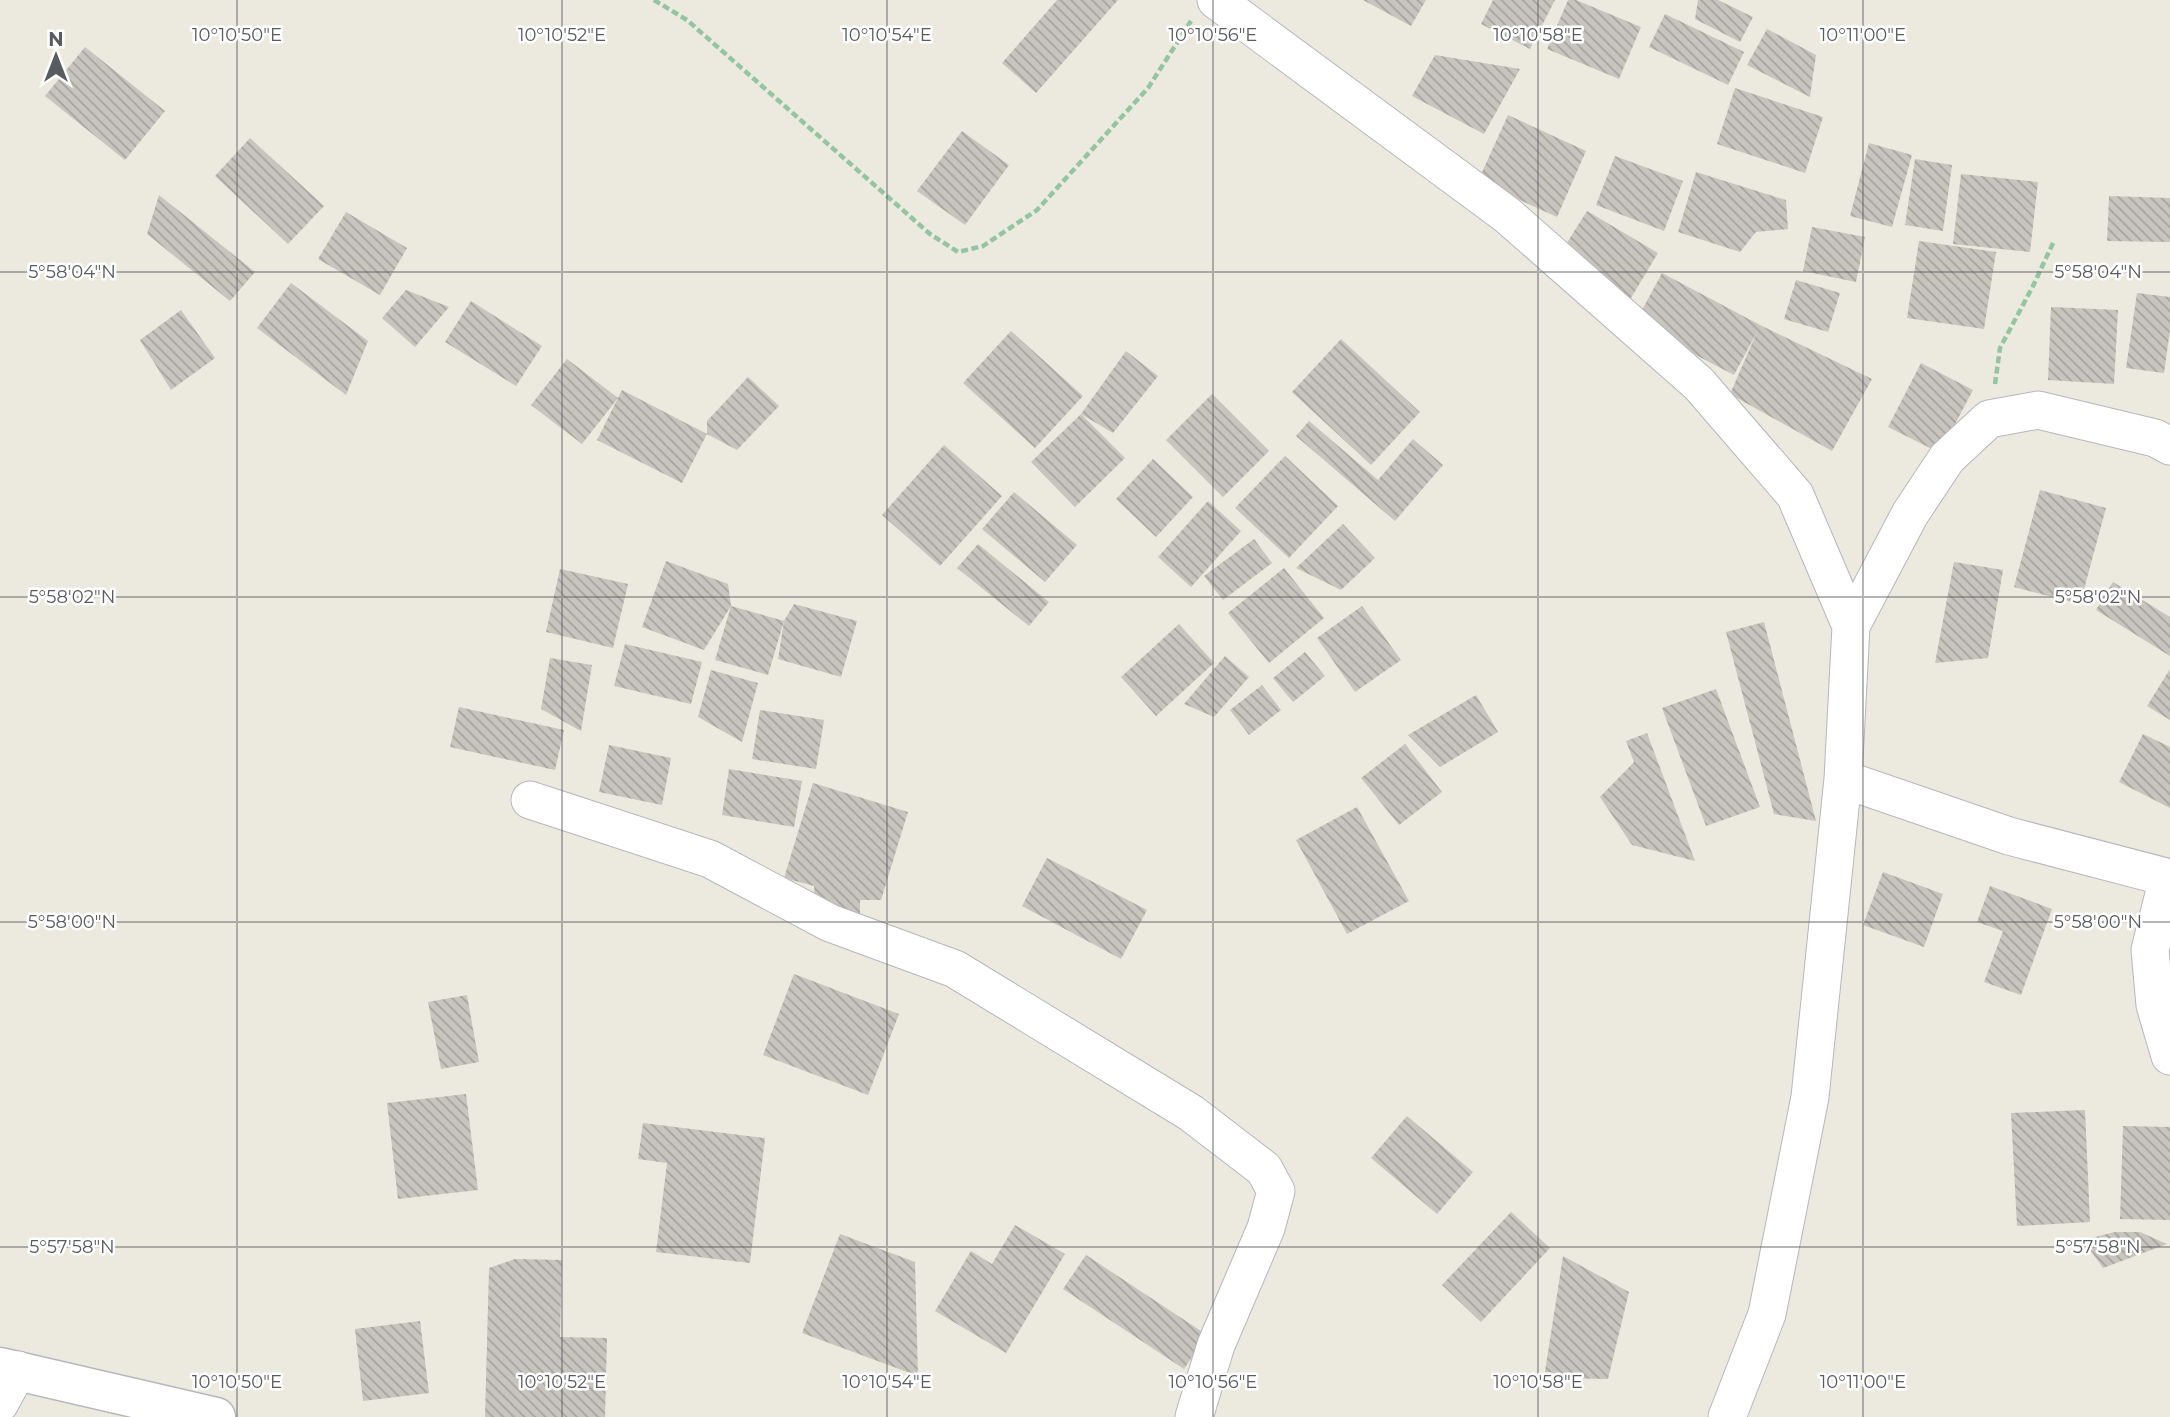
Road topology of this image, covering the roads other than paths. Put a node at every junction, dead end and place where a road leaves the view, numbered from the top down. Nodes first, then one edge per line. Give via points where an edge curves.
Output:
1 (1207, 6) edge
2 (2170, 446) edge
3 (1851, 626) junction
4 (1843, 779) junction
5 (530, 800) dead end
6 (2169, 878) edge
7 (2170, 1056) edge
8 (9, 1368) edge
9 (0, 1404) edge
10 (216, 1417) edge
11 (1194, 1417) edge
12 (1727, 1417) edge

1 - 3 street via 1507,215 1699,384 1795,495
2 - 3 street via 2155,438 2038,410 1989,419 1947,458 1910,514
3 - 4 street
4 - 6 street via 2009,836
4 - 12 street via 1811,1097 1767,1314
5 - 11 street via 710,859 830,923 956,969 1192,1113 1264,1169 1276,1191 1269,1216 1216,1345
6 - 7 street via 2150,950 2155,1005
8 - 9 street
8 - 10 main road

